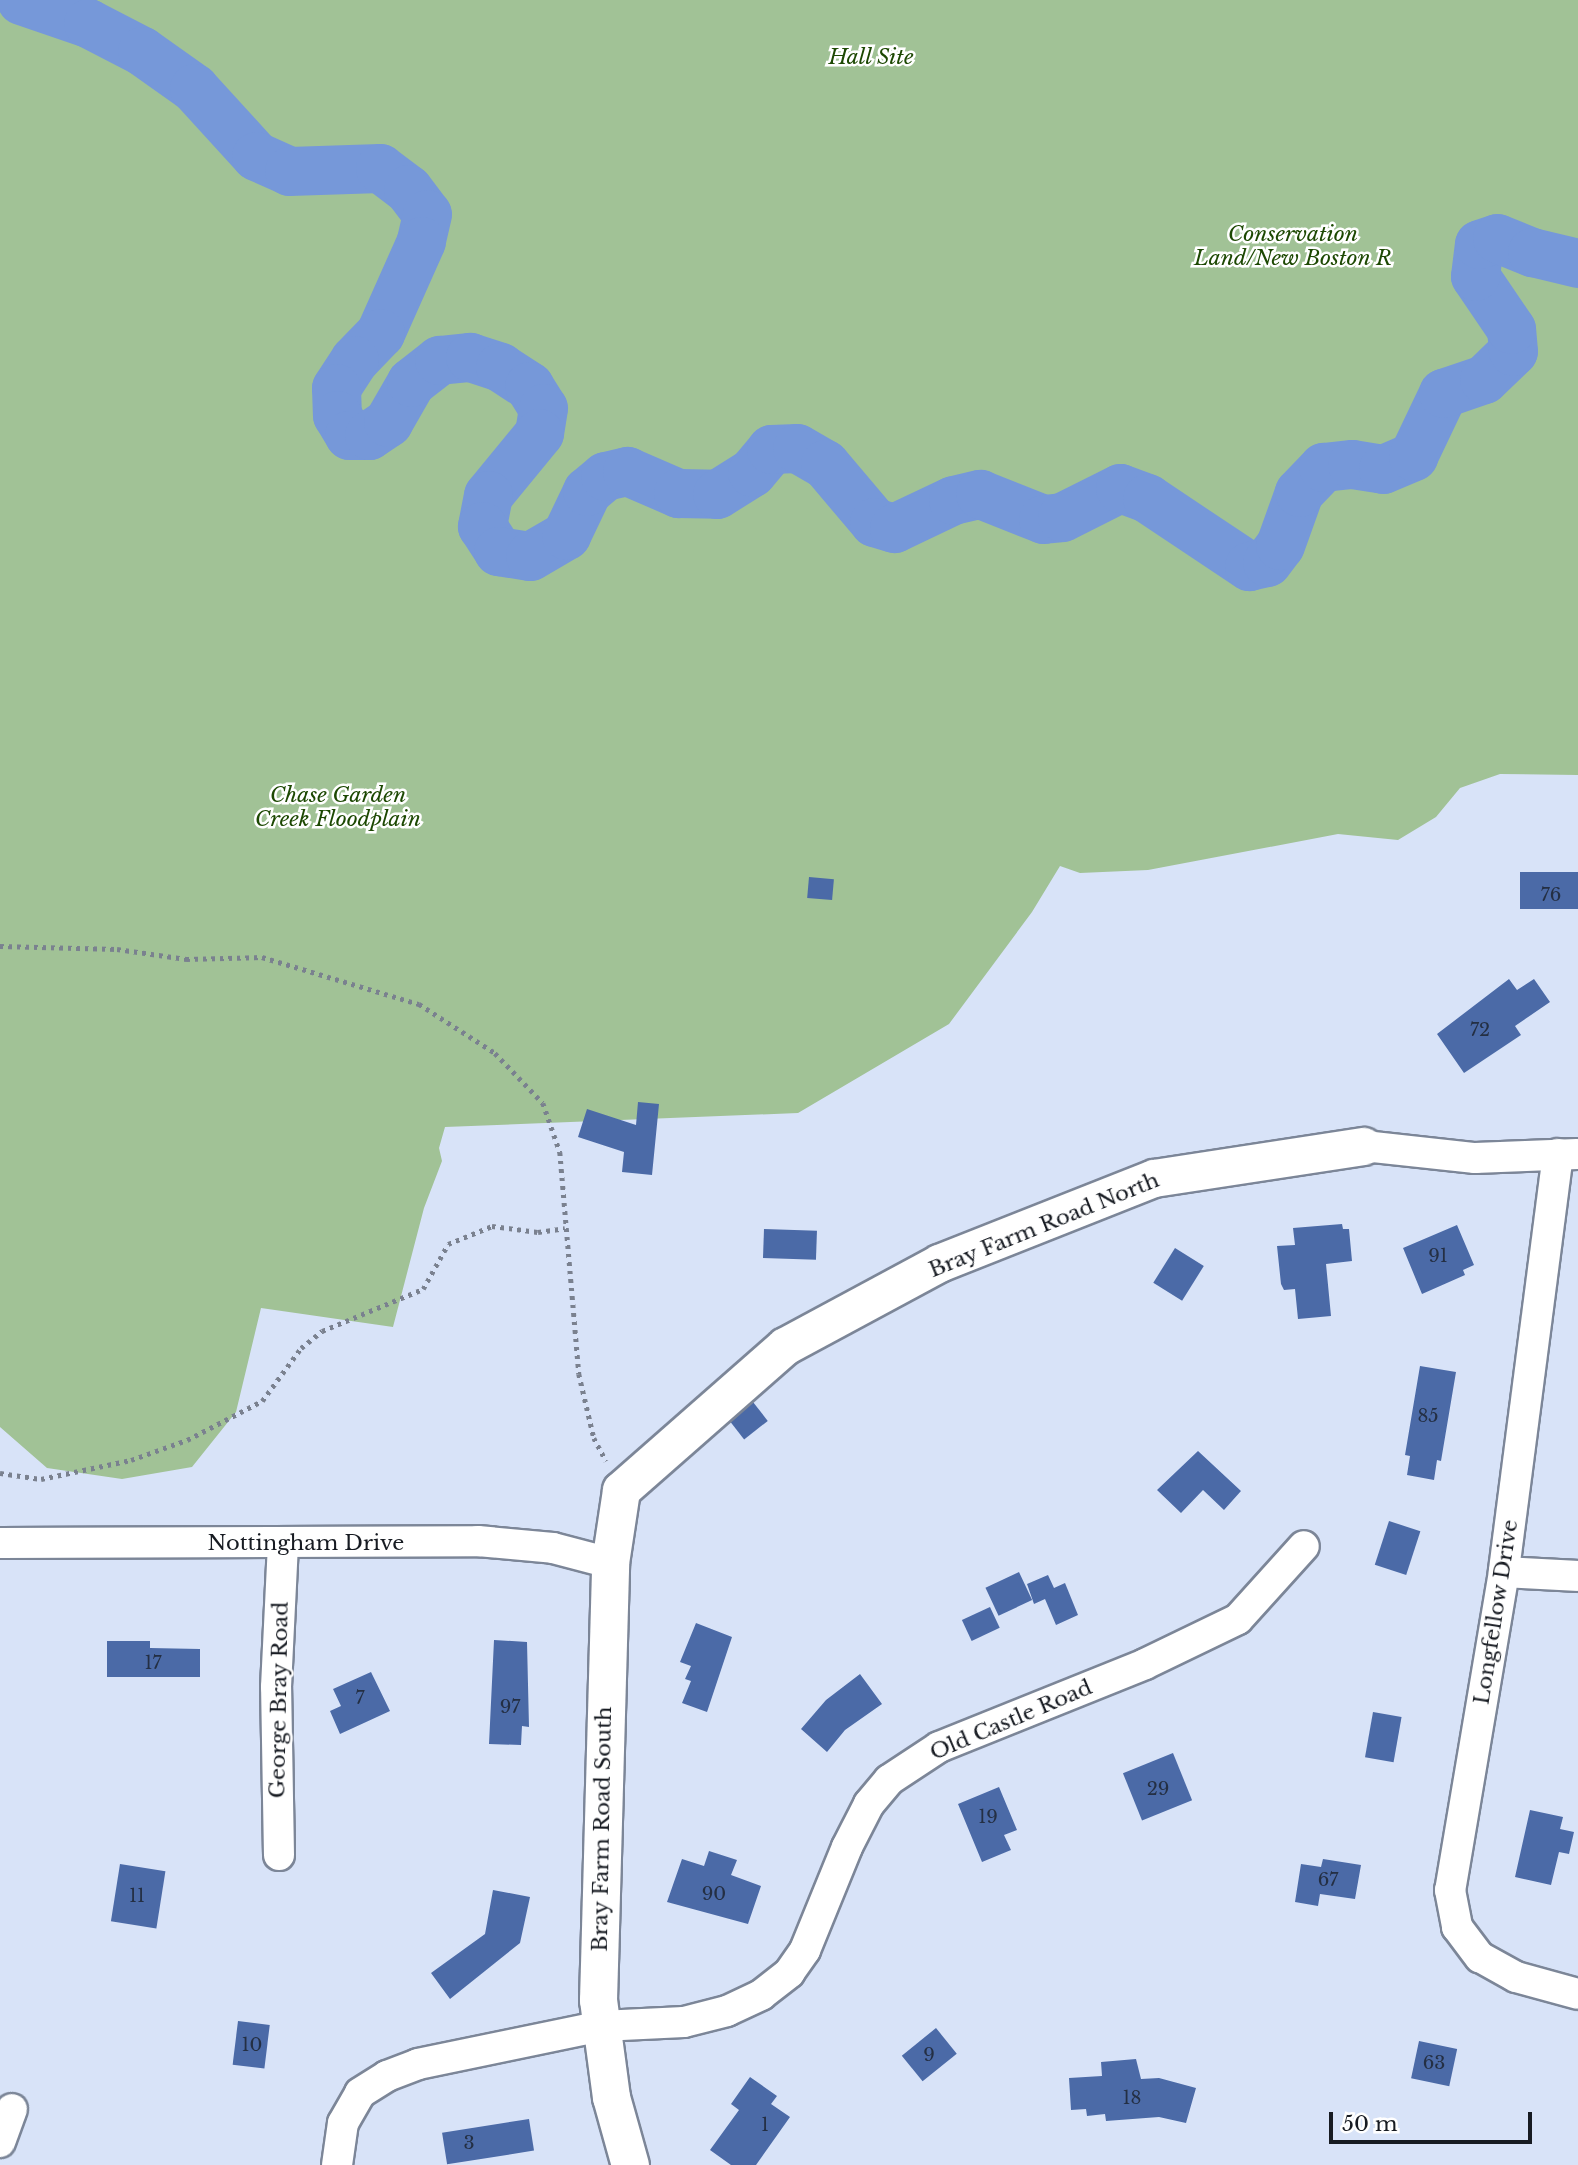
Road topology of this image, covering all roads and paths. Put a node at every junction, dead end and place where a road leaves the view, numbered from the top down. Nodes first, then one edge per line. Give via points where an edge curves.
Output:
1 (0, 946) edge
2 (1364, 1146) joint
3 (1568, 1154) edge
4 (565, 1228) junction
5 (0, 1473) edge
6 (621, 1490) junction
7 (0, 1543) edge
8 (283, 1545) junction
9 (1304, 1546) dead end
10 (610, 1563) junction
11 (1504, 1572) junction
12 (1578, 1576) edge
13 (279, 1855) dead end
14 (1578, 1994) edge
15 (601, 2026) junction
16 (12, 2109) dead end
17 (0, 2142) edge
18 (337, 2165) edge
19 (630, 2165) edge

1 - 4 path via 117,948 186,959 262,957 340,976 419,1004 495,1053 543,1103 560,1152
2 - 3 street, Bray Farm Road North via 1475,1158
2 - 6 street, Bray Farm Road North via 1154,1178 939,1264 785,1346
3 - 11 street, Longfellow Drive
4 - 5 path via 538,1232 492,1226 448,1244 423,1289 322,1331 301,1348 262,1401 187,1440 131,1461 41,1479
4 - 6 path via 579,1374 594,1438
6 - 10 street, Bray Farm Road South
7 - 8 street, Nottingham Drive
8 - 10 street, Nottingham Drive via 478,1541 553,1548
8 - 13 street, George Bray Road via 276,1687
9 - 15 street, Old Castle Road via 1238,1619 1145,1664 939,1747 889,1780 869,1804 847,1846 805,1950 789,1973 761,1995 727,2011 684,2022
10 - 15 street, Bray Farm Road South via 600,1801
11 - 12 street
11 - 14 street, Longfellow Drive via 1450,1890 1452,1913 1480,1957 1516,1977
15 - 18 street, Old Castle Road via 418,2064 387,2076 360,2093 343,2123
15 - 19 street, Bray Farm Road South via 611,2097
16 - 17 street

